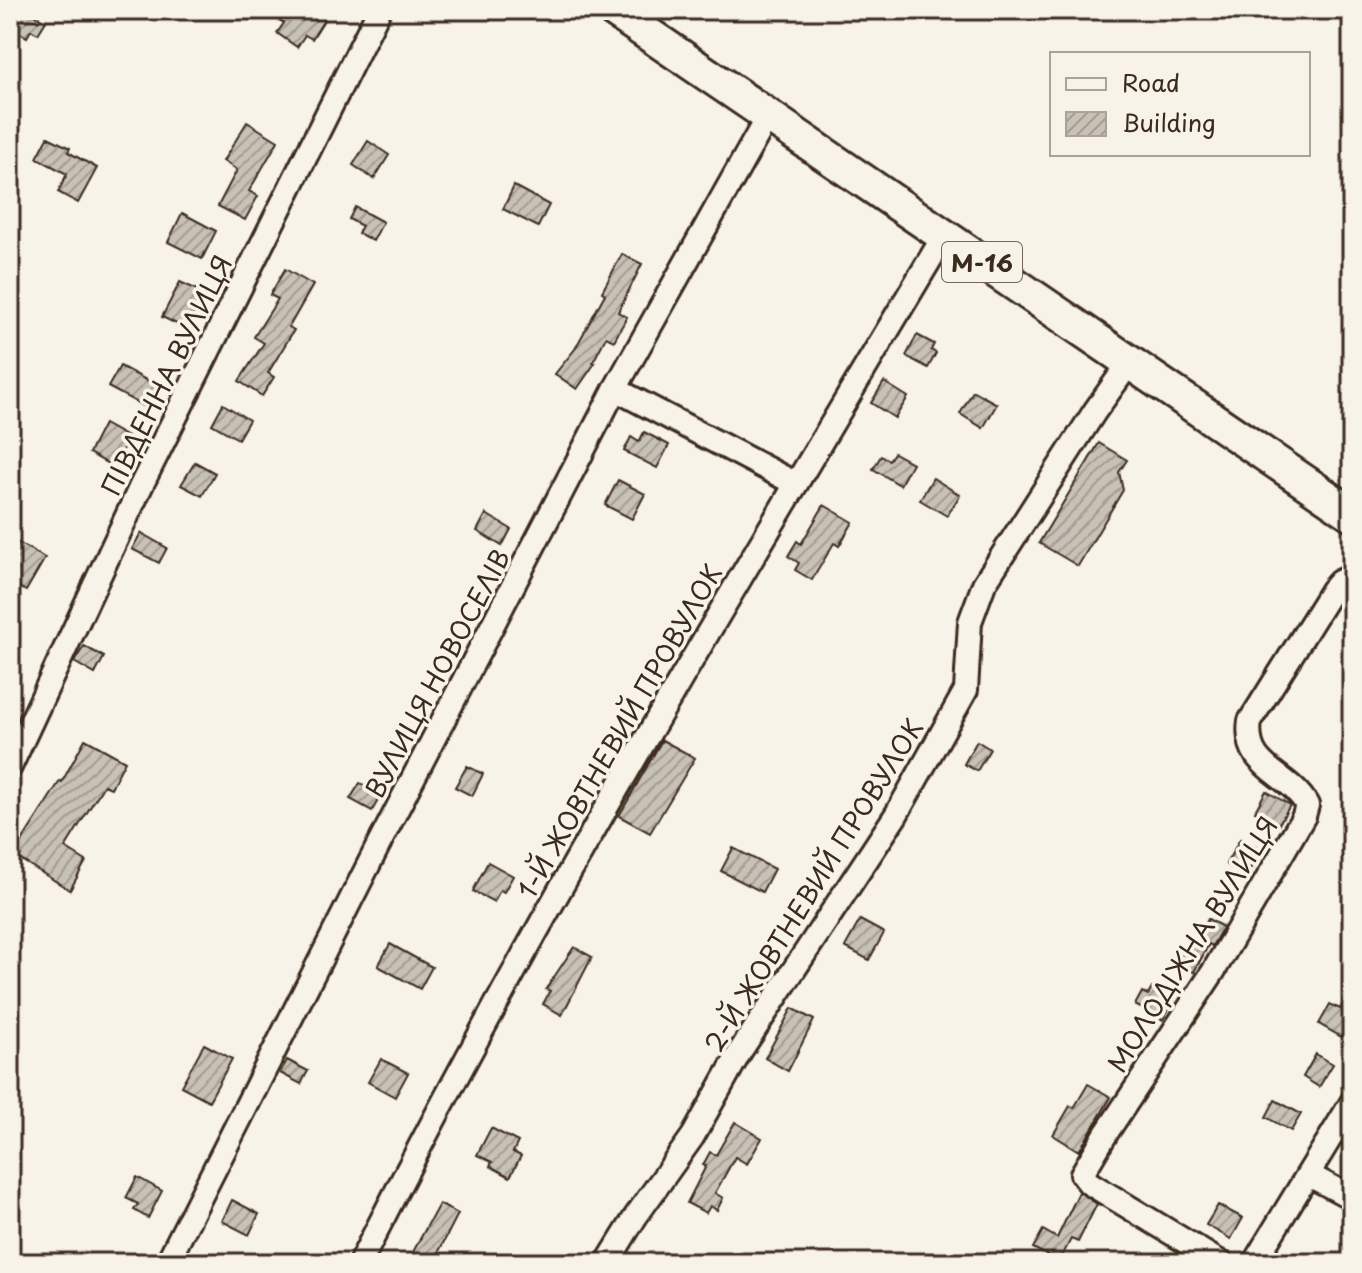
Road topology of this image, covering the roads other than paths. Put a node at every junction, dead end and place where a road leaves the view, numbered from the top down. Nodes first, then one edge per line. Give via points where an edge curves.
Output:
1 (379, 10) edge
2 (613, 10) edge
3 (768, 116) junction
4 (944, 236) junction
5 (1130, 362) junction
6 (615, 389) junction
7 (796, 484) junction
8 (1352, 514) edge
9 (1352, 576) edge
10 (10, 767) edge
11 (1352, 1102) edge
12 (1309, 1175) junction
13 (1352, 1198) edge
14 (167, 1263) edge
15 (360, 1263) edge
16 (607, 1263) edge
17 (1221, 1263) edge
18 (1254, 1263) edge

1 - 10 street, ПІВДЕННА ВУЛИЦЯ via 141,486
2 - 3 highway, М-16
3 - 4 highway, М-16
3 - 6 street, ВУЛИЦЯ НОВОСЕЛІВ
4 - 5 highway, М-16
4 - 7 street, 1-Й ЖОВТНЕВИЙ ПРОВУЛОК
5 - 8 highway, М-16
5 - 16 street, 2-Й ЖОВТНЕВИЙ ПРОВУЛОК via 984,584 970,622 966,690 896,815
6 - 7 street
6 - 14 street, ВУЛИЦЯ НОВОСЕЛІВ
7 - 15 street, 1-Й ЖОВТНЕВИЙ ПРОВУЛОК via 545,913
9 - 17 street, МОЛОДІЖНА ВУЛИЦЯ via 1332,590 1250,721 1248,735 1257,758 1301,794 1307,805 1304,816 1213,972 1082,1174
11 - 12 street
12 - 13 street
12 - 18 street

